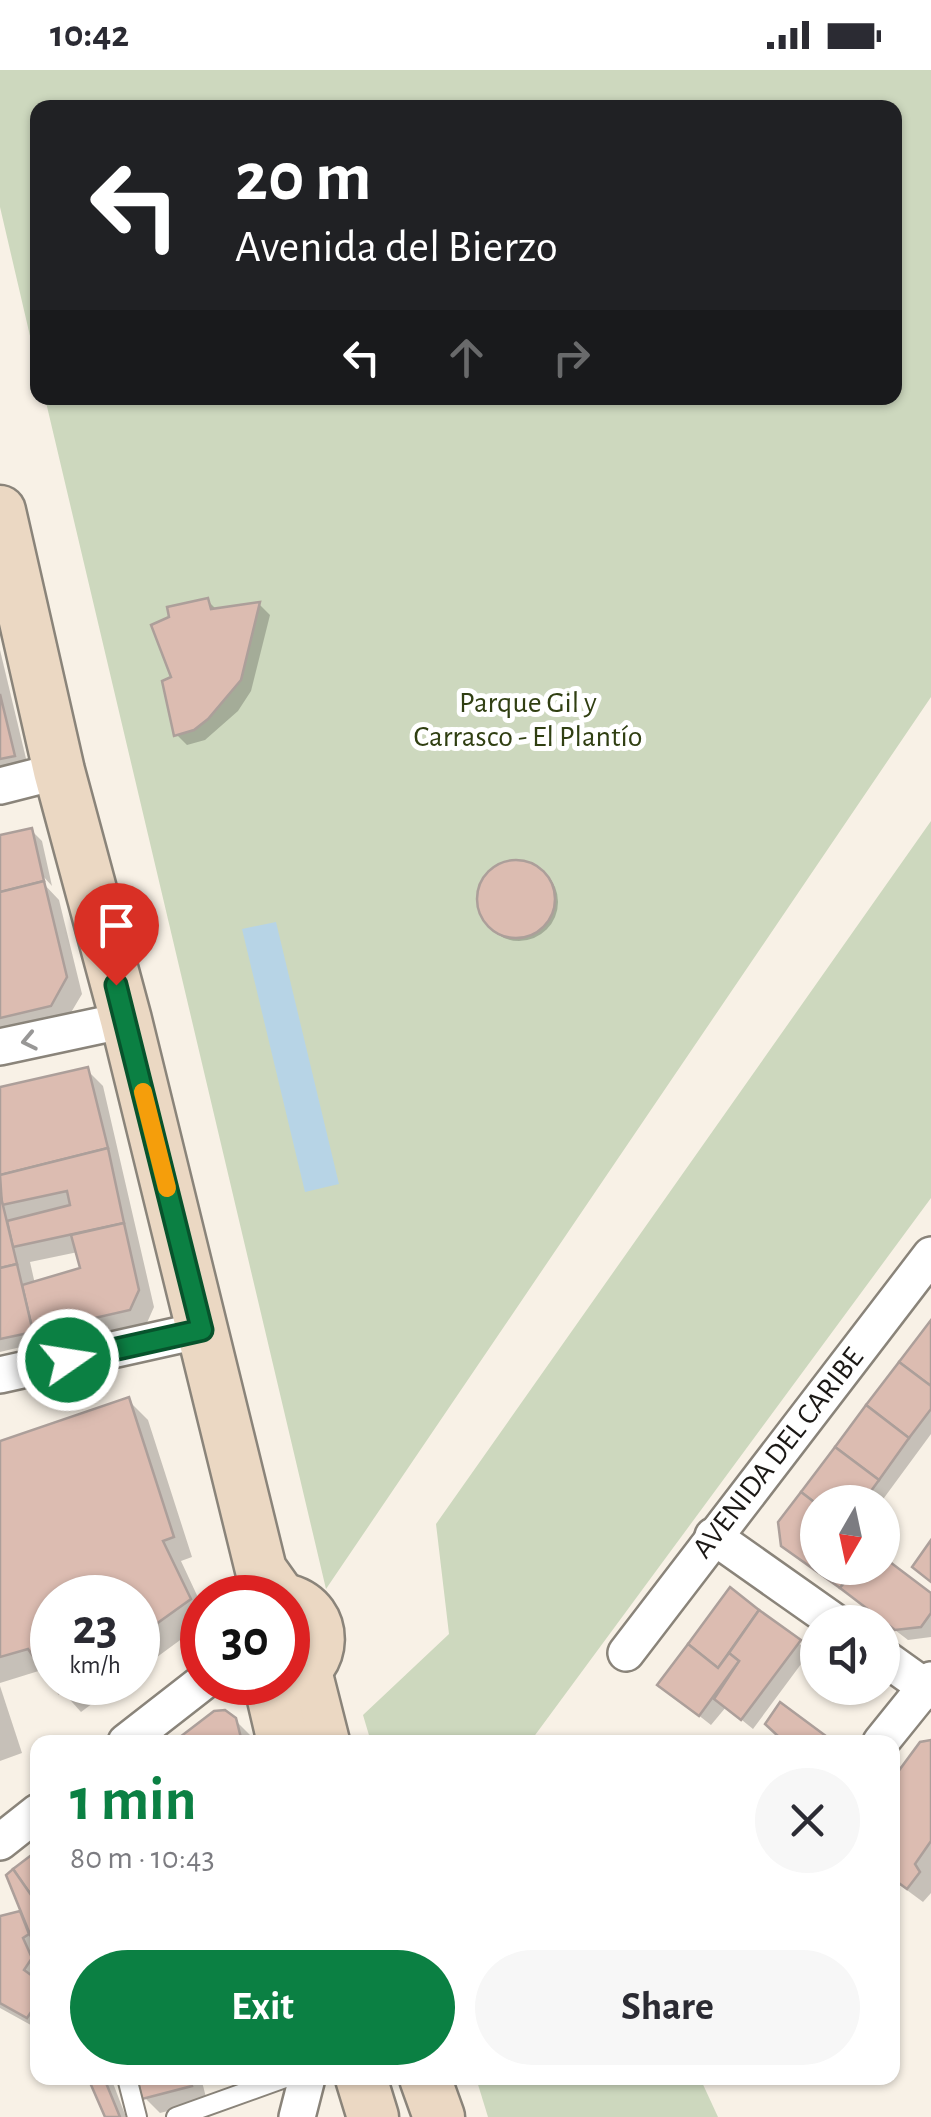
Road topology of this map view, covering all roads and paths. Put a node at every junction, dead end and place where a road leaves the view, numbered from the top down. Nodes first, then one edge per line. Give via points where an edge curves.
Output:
1 (0, 510) edge
2 (58, 771) junction
3 (0, 786) edge
4 (126, 1020) junction
5 (0, 1047) edge
6 (931, 1254) edge
7 (202, 1330) junction
8 (0, 1374) edge
9 (713, 1536) junction
10 (268, 1575) edge
11 (811, 1605) edge
12 (310, 1617) edge
13 (626, 1652) dead end
14 (310, 1657) edge
15 (900, 1667) edge
16 (929, 1686) edge
17 (180, 1700) edge
18 (286, 1705) edge
19 (303, 1705) edge
20 (135, 1735) edge
21 (284, 1735) edge
22 (320, 1735) edge
23 (887, 1735) edge
24 (30, 1818) edge
25 (0, 1842) edge
26 (129, 2085) edge
27 (234, 2085) edge
28 (268, 2085) edge
29 (305, 2085) edge
30 (363, 2085) edge
31 (428, 2085) edge
32 (237, 2097) junction
33 (138, 2117) edge
34 (176, 2117) edge
35 (297, 2117) edge
36 (374, 2117) edge
37 (439, 2117) edge

1 - 2 main road
2 - 3 street
2 - 4 main road
4 -> 5 street
4 - 7 main road
6 - 9 street, AVENIDA DEL CARIBE
7 - 8 street
7 - 10 main road
9 - 11 street
9 - 13 street, AVENIDA DEL CARIBE
12 - 14 main road via 320,1647
15 - 16 street
16 - 23 street
17 - 20 street
18 - 21 main road
19 - 22 main road
24 - 25 street
26 - 33 lane
27 - 32 lane
28 - 32 lane
29 - 35 street
30 - 36 main road
31 - 37 main road
32 - 34 lane

